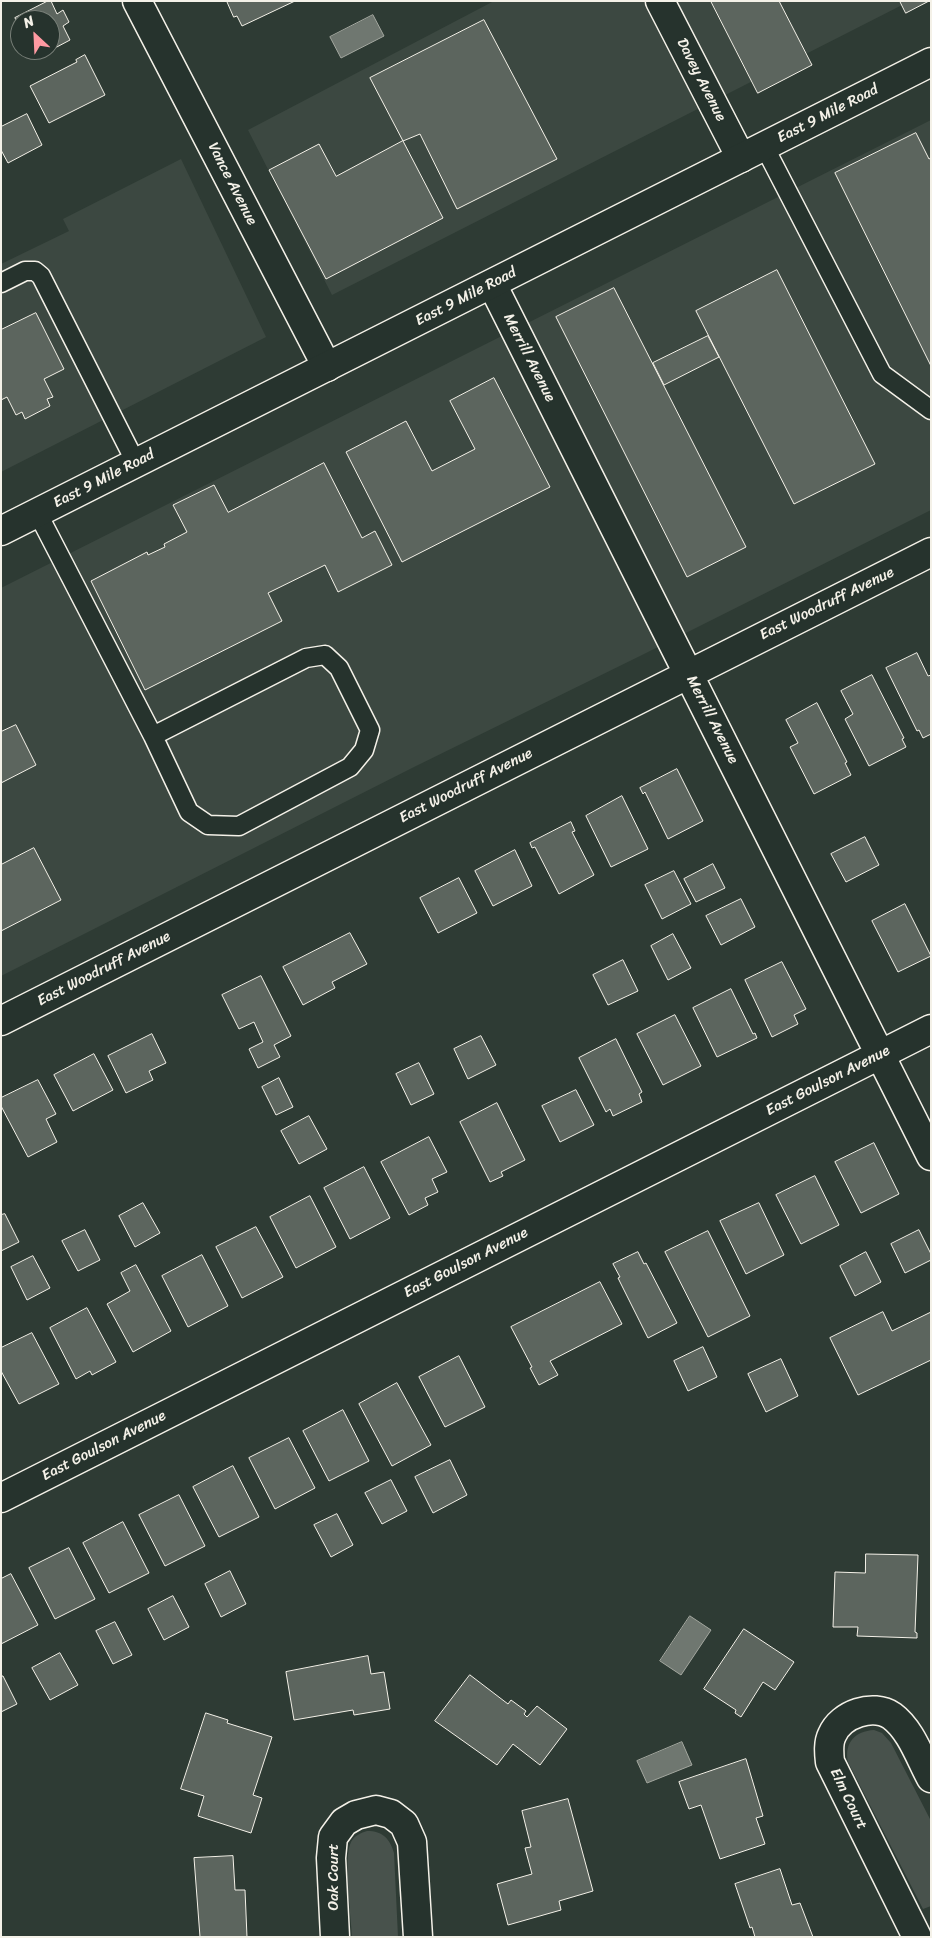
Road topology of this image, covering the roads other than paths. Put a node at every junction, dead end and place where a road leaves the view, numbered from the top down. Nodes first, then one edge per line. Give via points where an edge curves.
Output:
1 (137, 1) edge
2 (660, 1) edge
3 (931, 62) edge
4 (753, 152) junction
5 (1, 283) edge
6 (492, 284) junction
7 (327, 367) junction
8 (931, 410) edge
9 (136, 463) junction
10 (37, 512) junction
11 (1, 531) edge
12 (931, 552) edge
13 (689, 673) junction
14 (153, 736) junction
15 (1, 1021) edge
16 (931, 1029) edge
17 (880, 1054) junction
18 (931, 1156) edge
19 (1, 1498) edge
20 (931, 1778) edge
21 (335, 1937) edge
22 (418, 1937) edge
23 (917, 1937) edge

1 - 7 street, Vance Avenue
2 - 4 street, Davey Avenue
3 - 4 street, East 9 Mile Road
4 - 6 street, East 9 Mile Road
4 - 8 lane via 882,374
5 - 9 lane via 26,271 36,271 41,276
6 - 7 street, East 9 Mile Road
6 - 13 street, Merrill Avenue
7 - 9 street, East 9 Mile Road
9 - 10 street, East 9 Mile Road
10 - 11 street, East 9 Mile Road
10 - 14 lane
12 - 13 street, East Woodruff Avenue
13 - 15 street, East Woodruff Avenue
13 - 17 street, Merrill Avenue
14 - 14 lane via 306,658 325,655 339,668 370,730 364,750 350,767 239,826 208,825 189,812
16 - 17 street, East Goulson Avenue
17 - 18 street, Merrill Avenue
17 - 19 street, East Goulson Avenue
20 - 23 street, Elm Court via 903,1727 884,1712 872,1710 852,1715 831,1736 828,1747 830,1762
21 - 22 street, Oak Court via 333,1837 344,1822 376,1810 391,1814 404,1824 412,1842

